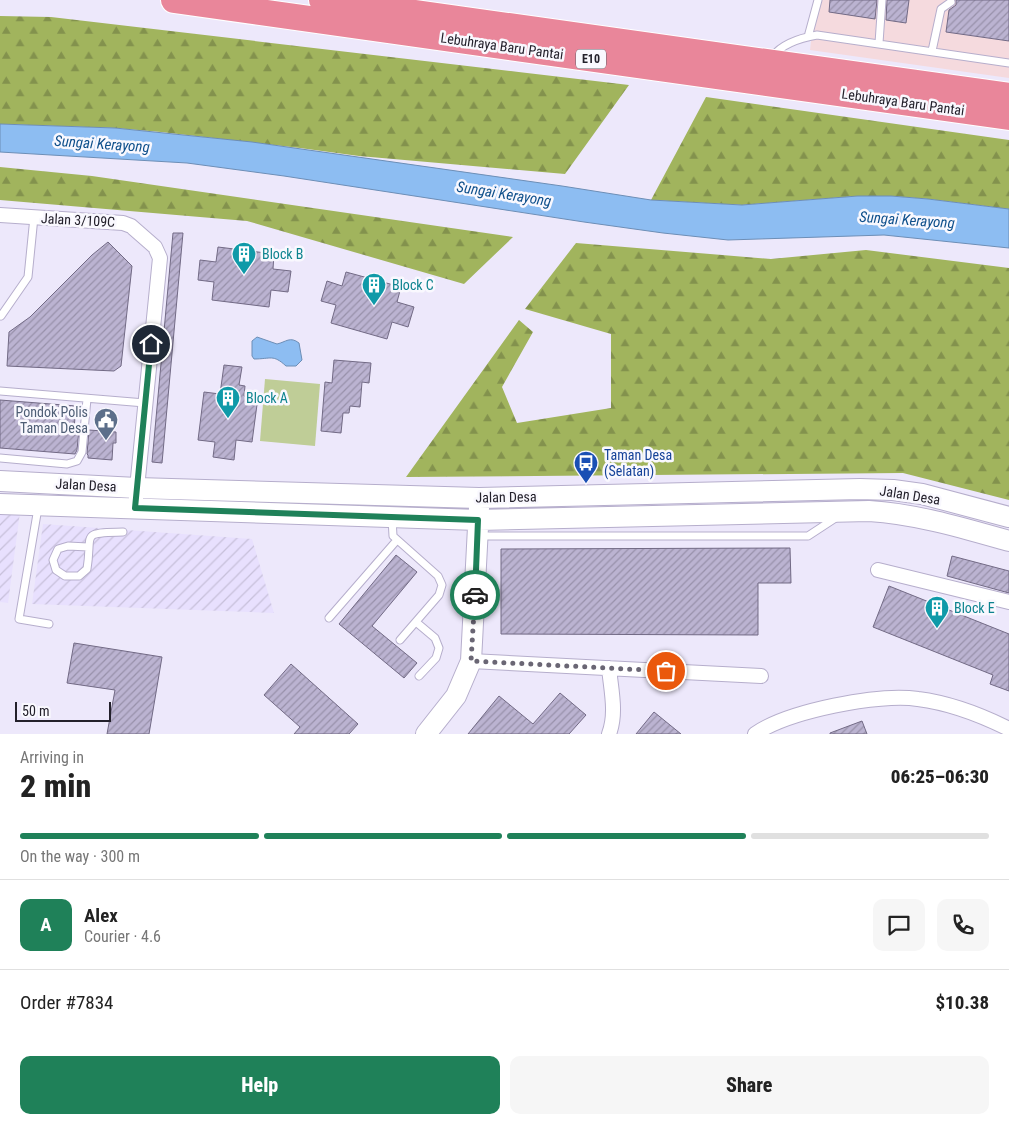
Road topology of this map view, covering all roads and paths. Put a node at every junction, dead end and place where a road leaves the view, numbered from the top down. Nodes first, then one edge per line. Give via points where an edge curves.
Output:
1 (174, 0) edge
2 (322, 0) edge
3 (818, 0) edge
4 (882, 0) edge
5 (943, 0) edge
6 (951, 2) dead end
7 (941, 9) junction
8 (808, 36) junction
9 (879, 43) junction
10 (932, 51) junction
11 (768, 63) junction
12 (1009, 63) edge
13 (1009, 96) edge
14 (1009, 117) edge
15 (0, 215) edge
16 (34, 217) junction
17 (2, 316) dead end
18 (0, 391) edge
19 (87, 399) junction
20 (145, 403) junction
21 (0, 458) edge
22 (0, 481) edge
23 (137, 488) junction
24 (479, 498) junction
25 (0, 504) edge
26 (39, 505) junction
27 (135, 508) junction
28 (1009, 517) edge
29 (392, 518) junction
30 (478, 528) junction
31 (123, 532) dead end
32 (397, 540) junction
33 (1009, 540) edge
34 (88, 547) junction
35 (878, 570) dead end
36 (1009, 602) edge
37 (328, 618) dead end
38 (416, 622) junction
39 (49, 624) dead end
40 (400, 640) dead end
41 (471, 661) junction
42 (609, 668) junction
43 (419, 676) dead end
44 (761, 676) dead end
45 (1009, 729) edge
46 (426, 734) edge
47 (610, 734) edge
48 (755, 734) edge

1 - 14 highway, Lebuhraya Baru Pantai / E10
2 - 11 highway, Lebuhraya Baru Pantai / E10
3 - 8 lane
4 - 9 lane
5 - 7 lane
6 - 7 lane
7 - 10 lane
8 - 9 lane
8 - 11 lane via 780,48
9 - 10 lane
10 - 12 lane
11 - 13 highway, Lebuhraya Baru Pantai / E10
15 - 16 street, Jalan 3/109C
16 - 17 lane via 28,276
16 - 20 street, Jalan 3/109C via 123,223 156,247 160,258
18 - 19 lane
19 - 20 lane
19 - 21 lane via 82,452 77,461 67,464
20 - 23 street, Jalan 3/109C
22 - 23 main road, Jalan Desa
23 - 24 main road, Jalan Desa
23 - 27 street, Jalan 3/109C
24 - 28 main road, Jalan Desa via 893,490 922,494
24 - 30 main road
25 - 26 main road, Jalan Desa
26 - 27 main road, Jalan Desa
26 - 39 lane via 19,619
27 - 29 main road, Jalan Desa
29 - 30 main road, Jalan Desa
29 - 32 lane via 393,536
30 - 33 main road, Jalan Desa via 869,511 925,519
30 - 41 main road
31 - 34 lane via 96,533 88,541
32 - 37 lane
32 - 38 lane via 441,580 442,590
34 - 34 lane via 84,573 73,576 56,570 53,560 58,549
35 - 36 street
38 - 40 lane
38 - 43 lane via 435,638 440,648 436,658
41 - 42 street
41 - 46 main road via 456,696
42 - 44 street
42 - 47 street via 613,708
45 - 48 street via 984,716 951,706 918,699 883,698 801,713

